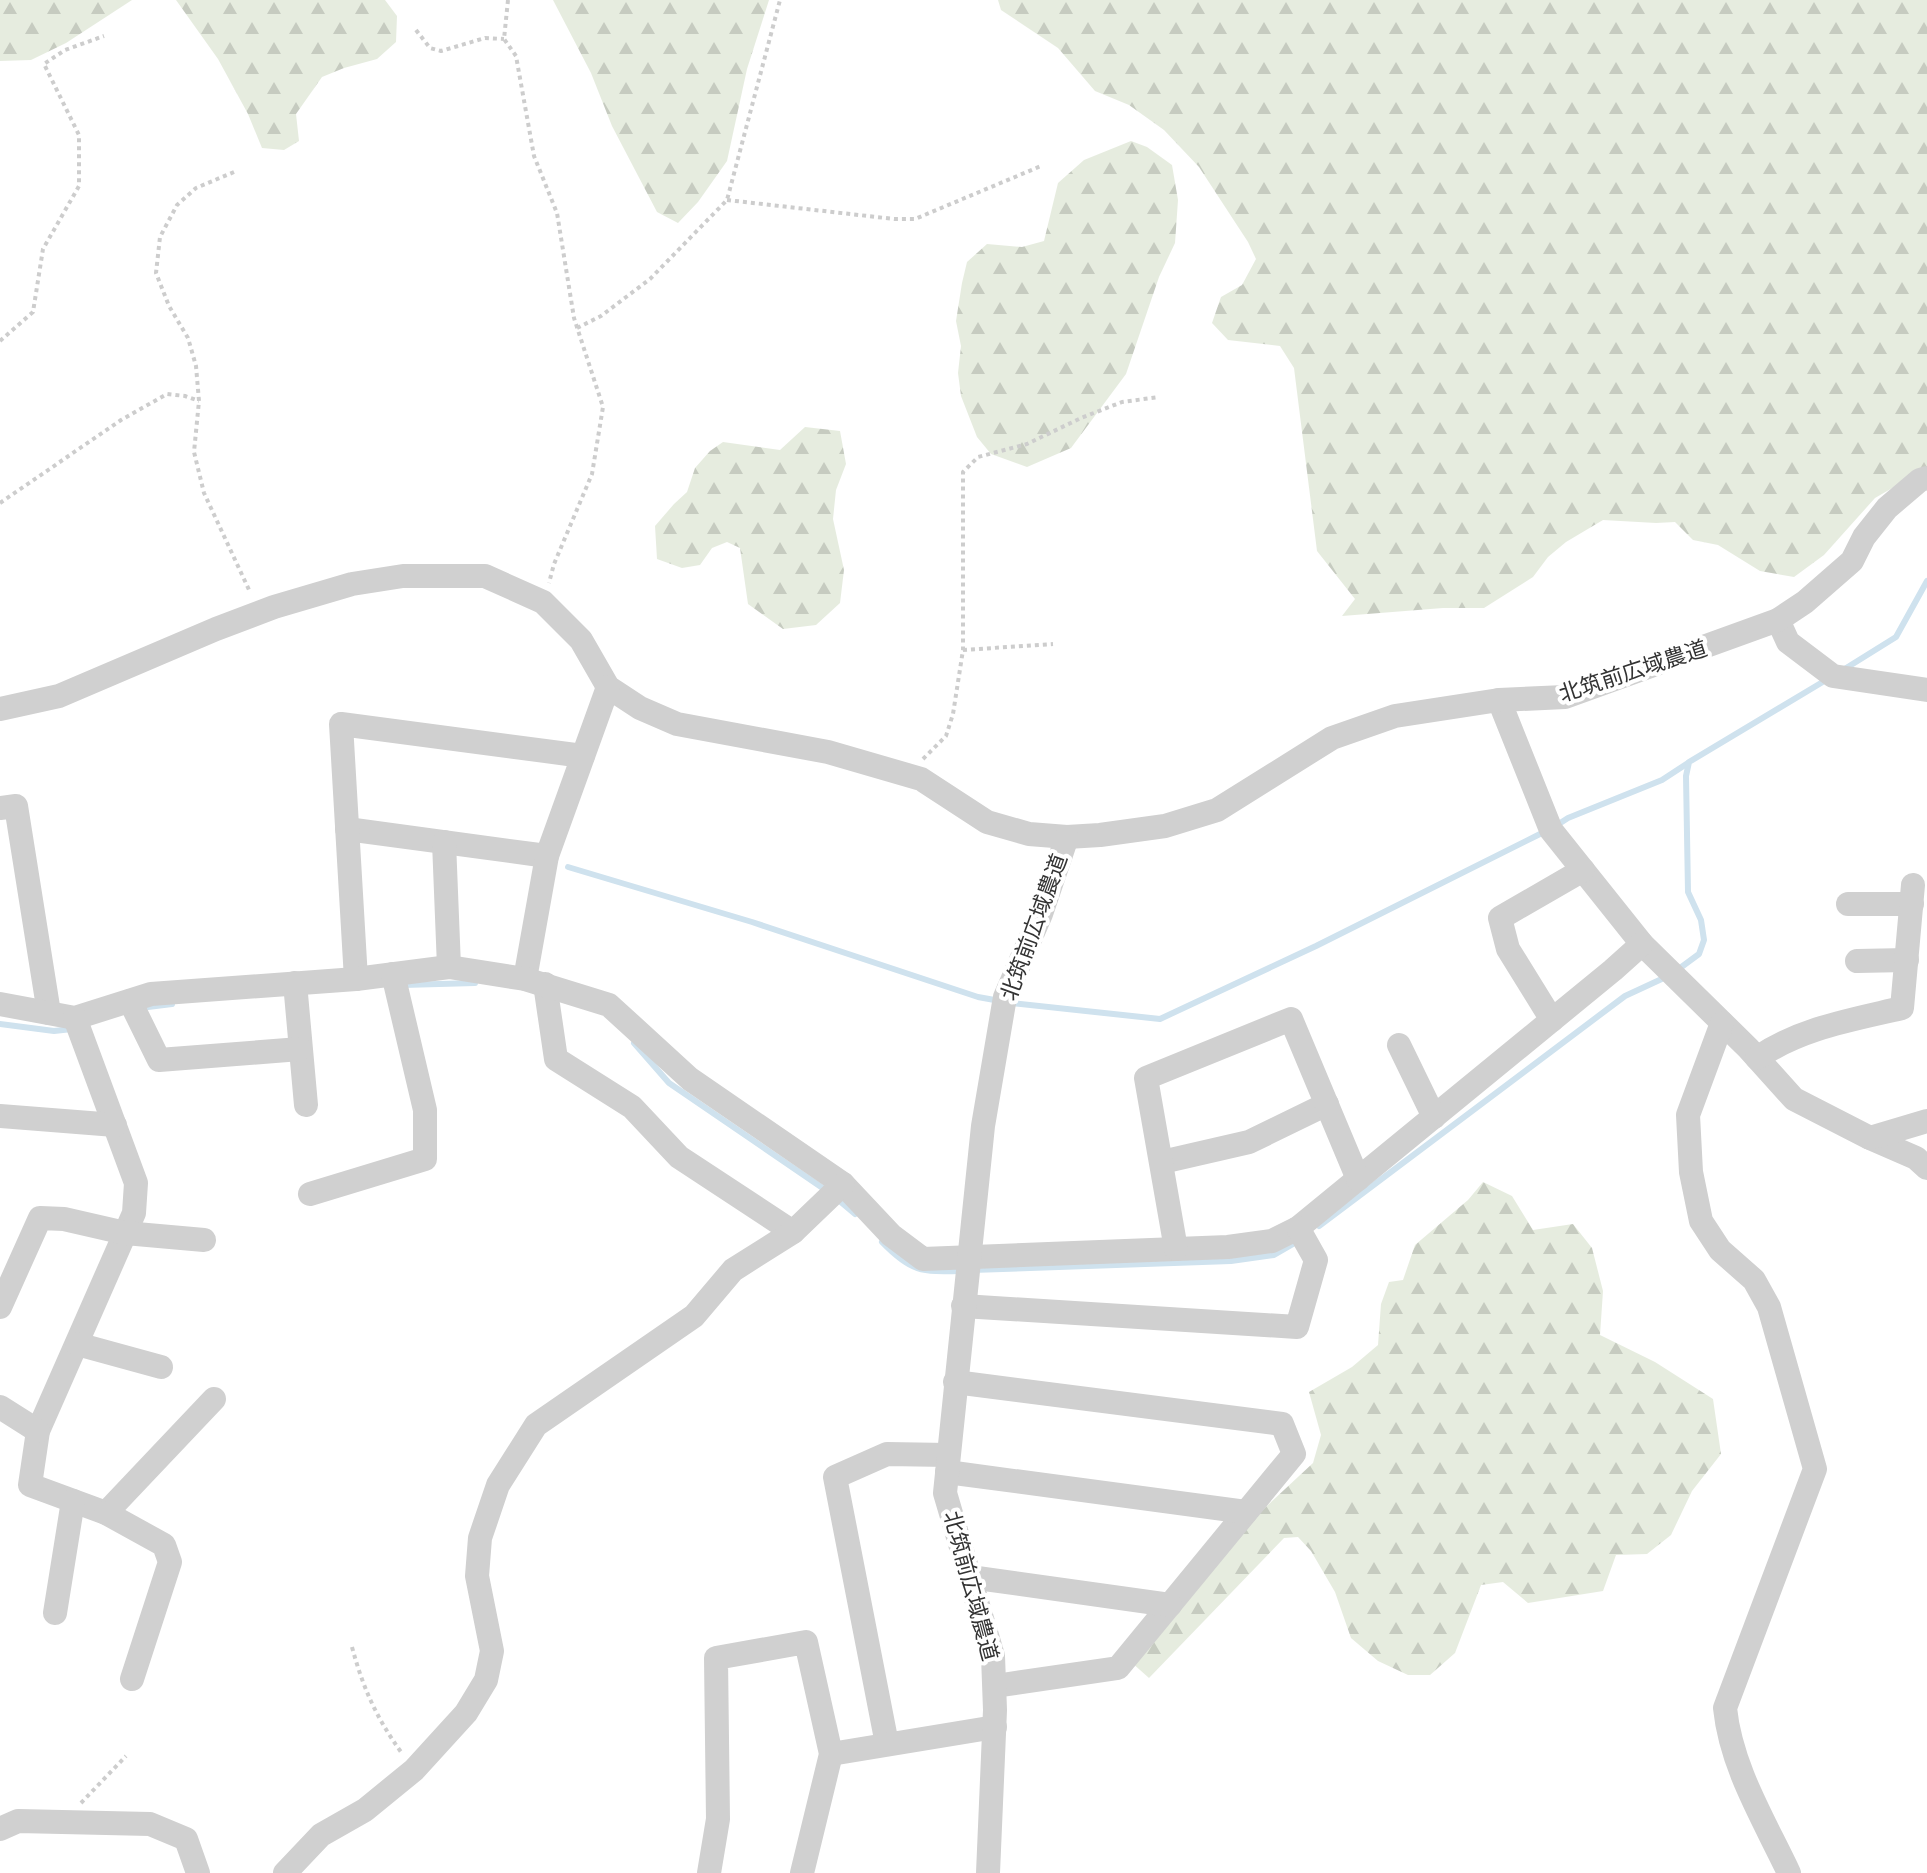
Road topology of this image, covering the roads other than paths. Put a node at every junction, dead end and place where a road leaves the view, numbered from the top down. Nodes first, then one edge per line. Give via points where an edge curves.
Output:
1 (1927, 478) edge
2 (1778, 620) junction
3 (608, 687) junction
4 (1927, 690) edge
5 (1499, 700) junction
6 (0, 709) edge
7 (583, 756) junction
8 (0, 808) edge
9 (347, 829) junction
10 (1067, 837) junction
11 (444, 842) junction
12 (547, 856) junction
13 (1583, 870) junction
14 (1848, 904) dead end
15 (1642, 944) junction
16 (1907, 960) junction
17 (1857, 961) dead end
18 (449, 967) junction
19 (393, 974) junction
20 (356, 979) junction
21 (535, 982) junction
22 (295, 983) junction
23 (130, 1001) junction
24 (0, 1004) edge
25 (49, 1013) junction
26 (75, 1018) junction
27 (1552, 1020) junction
28 (1722, 1023) junction
29 (1399, 1045) dead end
30 (300, 1049) junction
31 (1757, 1058) junction
32 (1327, 1104) junction
33 (306, 1105) dead end
34 (0, 1116) edge
35 (1434, 1117) junction
36 (1927, 1121) edge
37 (115, 1125) junction
38 (1870, 1138) junction
39 (1162, 1162) junction
40 (1927, 1168) edge
41 (1358, 1179) junction
42 (843, 1184) junction
43 (310, 1194) dead end
44 (1298, 1228) junction
45 (793, 1232) junction
46 (125, 1233) junction
47 (204, 1240) dead end
48 (1176, 1249) junction
49 (969, 1258) junction
50 (963, 1306) junction
51 (0, 1307) edge
52 (77, 1344) junction
53 (161, 1367) dead end
54 (955, 1382) junction
55 (214, 1399) dead end
56 (0, 1407) edge
57 (38, 1431) junction
58 (947, 1464) junction
59 (73, 1501) junction
60 (1246, 1512) junction
61 (106, 1513) junction
62 (970, 1577) junction
63 (1170, 1605) junction
64 (55, 1613) dead end
65 (132, 1679) dead end
66 (995, 1686) junction
67 (995, 1727) junction
68 (887, 1744) junction
69 (831, 1754) junction
70 (0, 1829) edge
71 (198, 1873) edge
72 (285, 1873) edge
73 (709, 1873) edge
74 (802, 1873) edge
75 (988, 1873) edge
76 (1789, 1873) edge

1 - 2 street, 北筑前広域農道 via 1887,508 1852,561
2 - 4 street via 1788,642 1833,676
2 - 5 street, 北筑前広域農道 via 1565,697
3 - 6 street via 581,640 543,602 485,576 403,576 352,584 259,613 59,696
3 - 7 street
3 - 10 street via 677,724 828,752 921,779 987,822 1029,834
5 - 10 street, 北筑前広域農道 via 1395,716 1332,738 1217,810 1178,822
5 - 13 street via 1551,830
7 - 9 street via 341,724
7 - 12 street
8 - 25 street via 16,806
9 - 11 street
9 - 20 street
10 - 49 street, 北筑前広域農道 via 1005,997 983,1126
11 - 12 street
11 - 18 street
12 - 21 street
13 - 15 street
13 - 27 street via 1500,918 1508,949
14 - 16 street via 1912,895
15 - 27 street
15 - 28 street
16 - 17 street
16 - 31 street via 1902,1008 1813,1029
18 - 19 street
18 - 21 street
19 - 20 street
19 - 43 street via 425,1110 425,1159
20 - 22 street
21 - 42 street via 609,1005 690,1079
21 - 45 street via 556,1059 632,1107 679,1157
22 - 23 street via 151,994
22 - 30 street
23 - 26 street
23 - 30 street via 159,1060
24 - 25 street
25 - 26 street
26 - 37 street
27 - 35 street
28 - 31 street
28 - 76 street via 1688,1115 1701,1221 1720,1250 1754,1280 1769,1307 1815,1469 1725,1708 1734,1758
29 - 35 street
30 - 33 street
31 - 38 street via 1794,1099
32 - 39 street via 1249,1142
32 - 39 street via 1291,1019 1146,1078
32 - 41 street
34 - 37 street
35 - 41 street
36 - 38 street
37 - 46 street via 136,1183 134,1213
38 - 40 street
39 - 48 street
41 - 44 street
42 - 45 street
42 - 49 street via 891,1235 923,1259
44 - 48 street via 1272,1241
44 - 50 street via 1316,1260 1297,1327
45 - 72 street via 733,1270 694,1316 536,1425 498,1485 480,1538 477,1576 492,1651 486,1680 466,1713 414,1770 365,1810 321,1835
46 - 47 street
46 - 51 street via 40,1218
46 - 52 street
48 - 49 street
49 - 50 street, 北筑前広域農道
50 - 54 street, 北筑前広域農道
52 - 53 street
52 - 57 street
54 - 58 street, 北筑前広域農道
54 - 60 street via 1282,1424 1294,1454
55 - 61 street
56 - 57 street
57 - 59 street via 30,1485
58 - 60 street
58 - 62 street, 北筑前広域農道 via 945,1493
58 - 68 street via 887,1454 835,1477
59 - 61 street
59 - 64 street
60 - 63 street
61 - 65 street via 164,1545 170,1562
62 - 63 street
62 - 66 street, 北筑前広域農道 via 993,1656
63 - 66 street via 1118,1668
66 - 67 street, 北筑前広域農道
67 - 68 street
67 - 75 street, 北筑前広域農道
68 - 69 street
69 - 73 street via 806,1642 716,1658 718,1819
69 - 74 street
70 - 71 street via 18,1821 150,1824 186,1839

